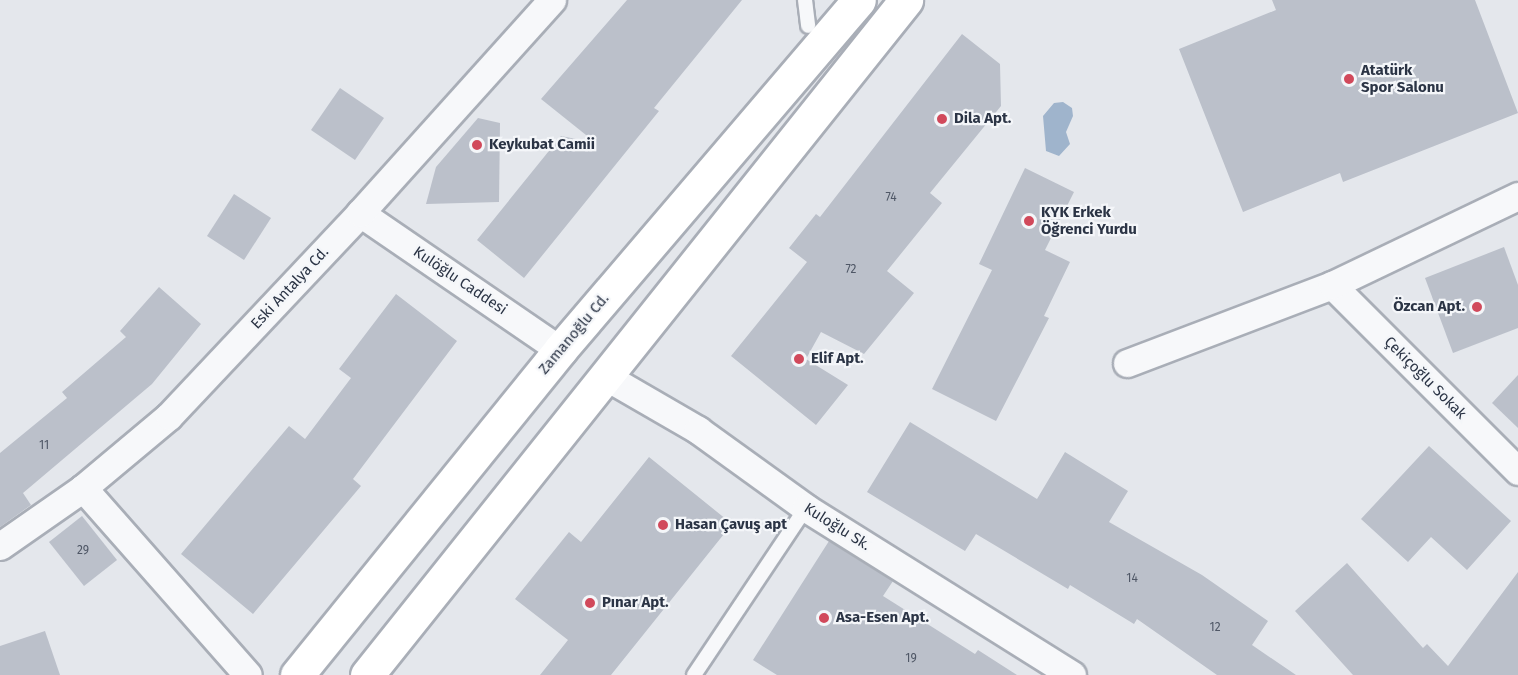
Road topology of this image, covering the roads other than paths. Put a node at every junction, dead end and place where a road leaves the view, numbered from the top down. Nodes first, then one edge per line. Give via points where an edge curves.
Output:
1 (552, 0) edge
2 (828, 0) edge
3 (859, 0) edge
4 (906, 0) edge
5 (926, 0) edge
6 (806, 13) edge
7 (827, 98) junction
8 (759, 116) junction
9 (1518, 196) edge
10 (360, 213) junction
11 (1332, 285) junction
12 (560, 350) junction
13 (1127, 363) dead end
14 (605, 376) junction
15 (1518, 471) edge
16 (83, 488) junction
17 (806, 508) junction
18 (0, 546) edge
19 (248, 675) edge
20 (297, 675) edge
21 (367, 675) edge
22 (694, 675) edge
23 (1072, 675) edge

1 - 10 street, Eski Antalya Cd.
2 - 6 highway
3 - 8 highway, Zamanoğlu Cd.
4 - 7 highway
5 - 7 highway
6 - 8 highway
7 - 14 highway
8 - 12 highway, Zamanoğlu Cd.
9 - 11 street
10 - 12 street, Kulöğlu Caddesi
10 - 16 street, Eski Antalya Cd. via 169,416
11 - 13 street
11 - 15 street, Çekiçoğlu Sokak
12 - 20 highway, Zamanoğlu Cd.
14 - 17 street, Kuloğlu Sk. via 698,430
14 - 21 highway
16 - 18 street, Eski Antalya Cd.
16 - 19 street
17 - 22 lane
17 - 23 street, Kuloğlu Sk.

